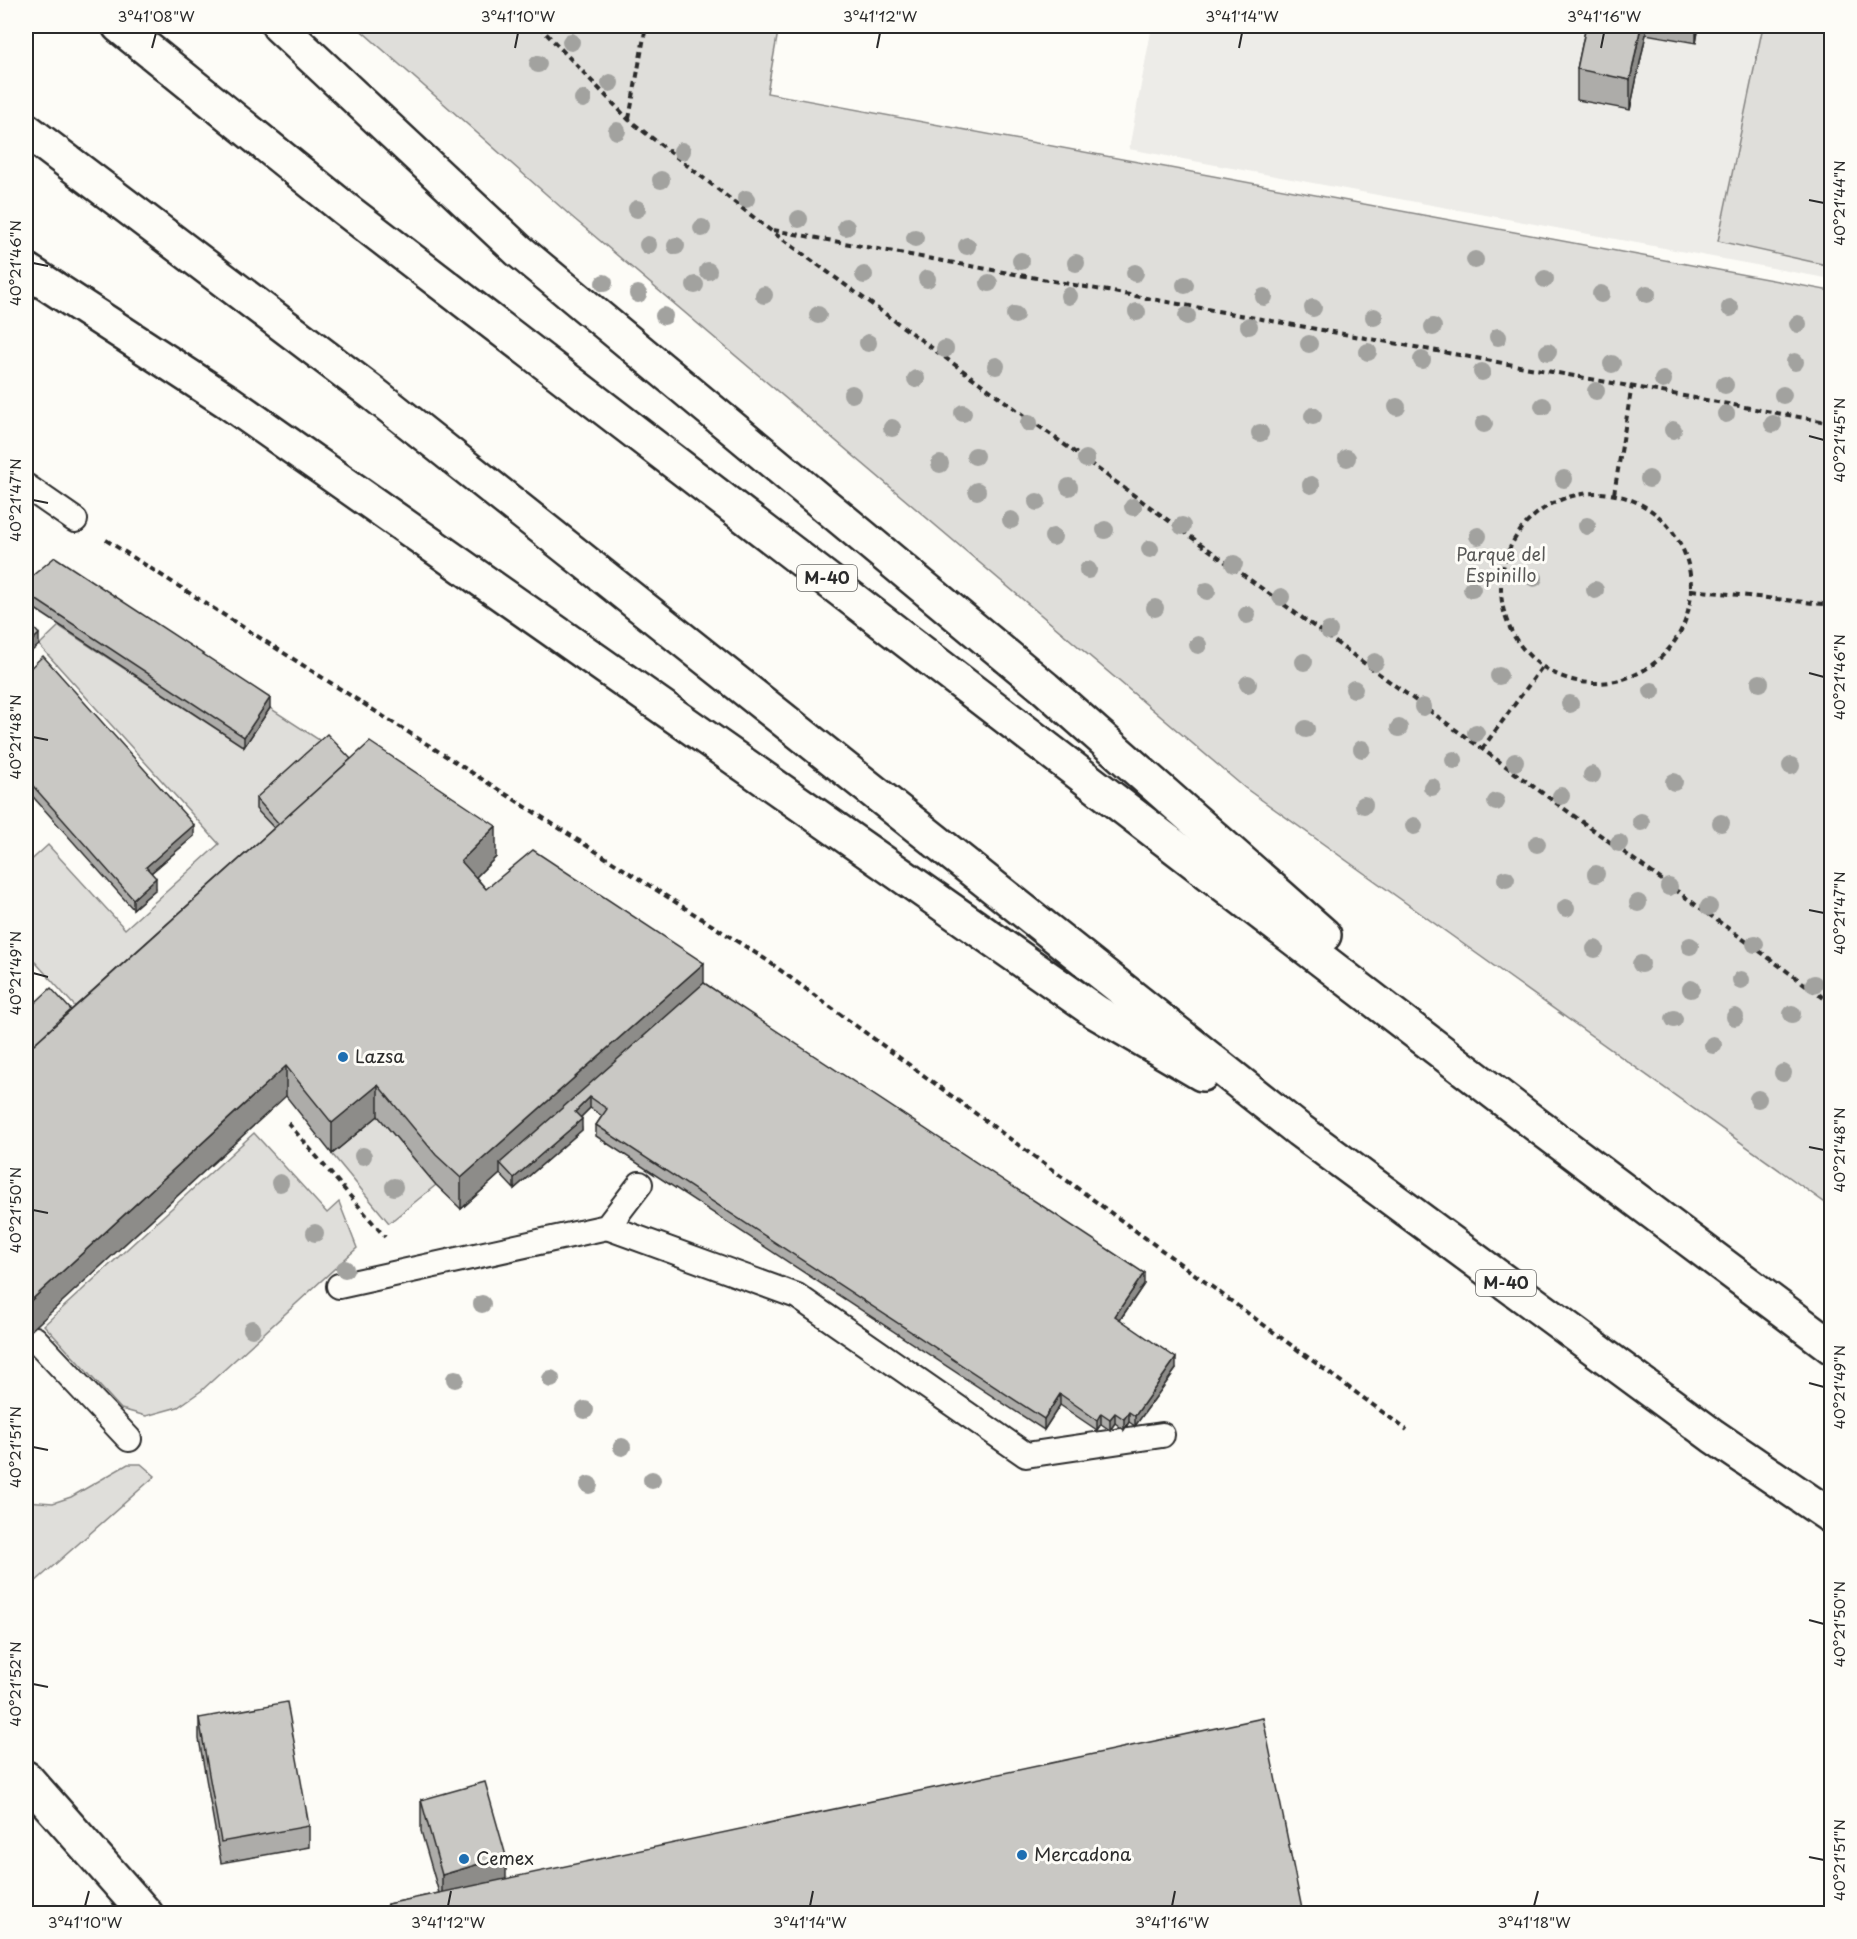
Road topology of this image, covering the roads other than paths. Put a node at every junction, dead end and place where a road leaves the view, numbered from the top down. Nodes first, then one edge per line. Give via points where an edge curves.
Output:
1 (119, 26) edge
2 (279, 26) edge
3 (26, 130) edge
4 (26, 270) edge
5 (26, 486) edge
6 (75, 520) road end
7 (1538, 1126) junction
8 (1299, 1130) junction
9 (640, 1184) dead end
10 (607, 1227) junction
11 (339, 1286) dead end
12 (35, 1338) dead end
13 (1832, 1347) edge
14 (1162, 1435) dead end
15 (1713, 1436) junction
16 (129, 1438) dead end
17 (1832, 1517) edge
18 (1832, 1541) edge
19 (26, 1778) edge
20 (146, 1914) edge

1 - 7 main road, M-40 via 345,209
2 - 7 main road via 518,250 1045,688
3 - 8 main road, M-40 via 374,394
4 - 8 main road via 237,408 1096,1012
5 - 6 lane
7 - 13 main road, M-40
8 - 15 main road, M-40
9 - 10 lane
10 - 11 lane
10 - 14 lane via 797,1296 1026,1455
12 - 16 lane
15 - 17 main road, M-40
15 - 18 main road
19 - 20 main road

